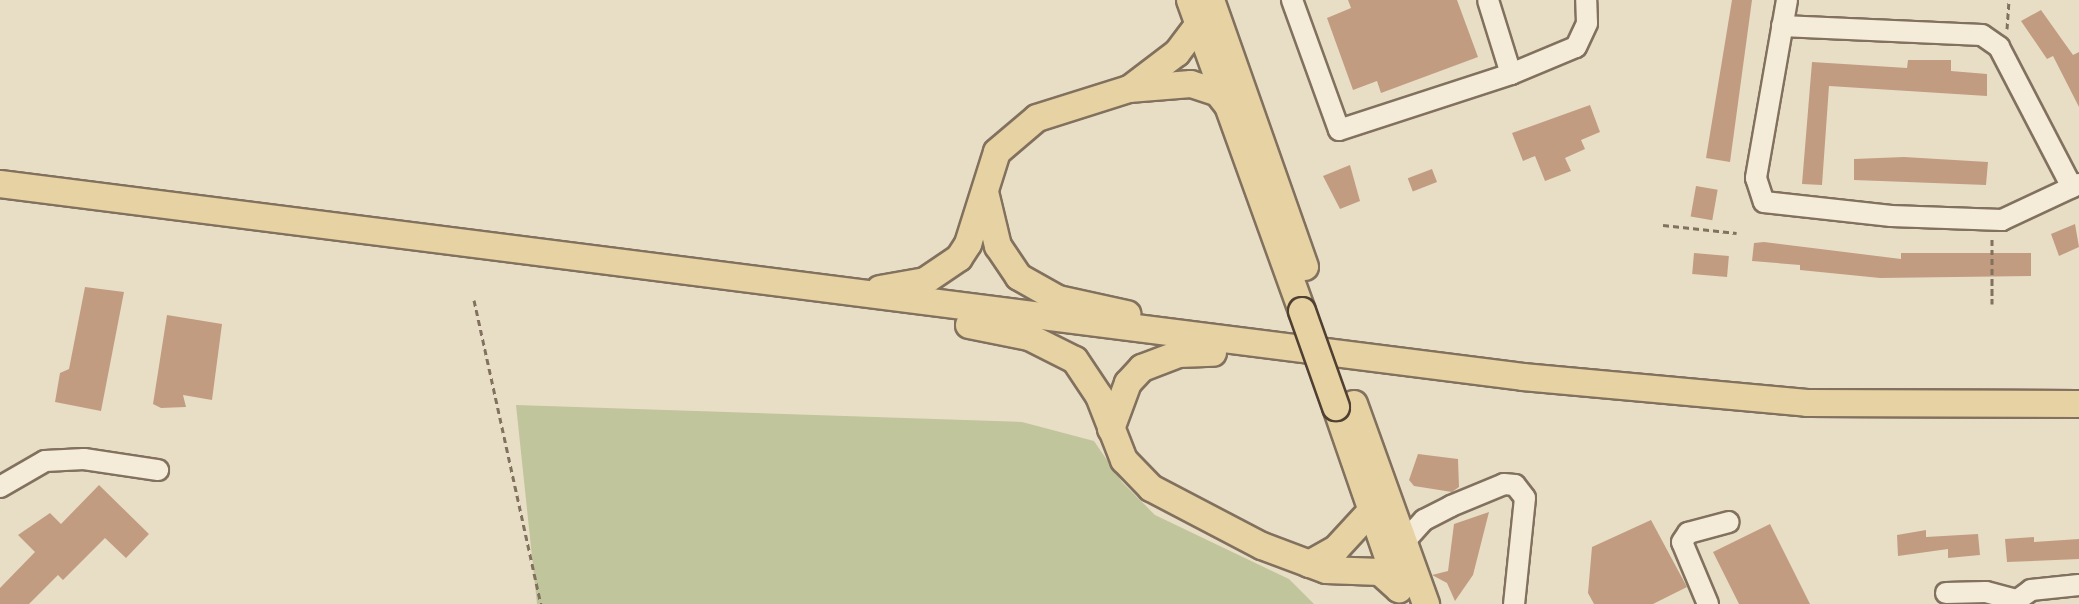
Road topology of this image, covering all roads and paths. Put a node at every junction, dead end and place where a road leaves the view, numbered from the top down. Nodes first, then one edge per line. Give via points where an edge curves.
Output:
1 (1211, 0) edge
2 (1292, 0) edge
3 (1488, 0) edge
4 (1586, 0) edge
5 (1787, 0) edge
6 (2009, 0) edge
7 (1194, 12) edge
8 (1782, 26) junction
9 (1999, 47) junction
10 (1177, 53) junction
11 (1219, 61) junction
12 (1511, 74) junction
13 (1191, 84) junction
14 (1129, 89) junction
15 (1228, 106) junction
16 (0, 184) edge
17 (2076, 186) edge
18 (985, 190) junction
19 (1992, 219) junction
20 (1663, 225) dead end
21 (1737, 233) dead end
22 (853, 293) junction
23 (474, 300) dead end
24 (1992, 304) dead end
25 (946, 306) junction
26 (1312, 311) junction
27 (1194, 338) junction
28 (1249, 343) junction
29 (2079, 404) edge
30 (1345, 405) junction
31 (1111, 429) junction
32 (158, 470) dead end
33 (0, 487) edge
34 (1370, 512) junction
35 (1729, 522) dead end
36 (1350, 537) junction
37 (1384, 551) junction
38 (1309, 564) junction
39 (2079, 585) edge
40 (1946, 593) dead end
41 (1401, 596) edge
42 (2014, 602) edge
43 (541, 604) edge
44 (1426, 604) edge
45 (1514, 604) edge
46 (1708, 604) edge

1 - 11 main road
2 - 12 street via 1339,130
3 - 12 street
4 - 12 street via 1587,23 1576,47
5 - 8 street
6 - 9 path via 2007,32
7 - 10 main road
7 - 11 main road
8 - 9 street via 1982,35
8 - 19 street via 1756,178 1764,202 1891,216
9 - 17 street
10 - 11 main road
10 - 14 main road
11 - 13 main road
11 - 15 main road
11 - 26 main road
13 - 14 main road
13 - 15 main road via 1218,93
14 - 18 main road via 1037,118 997,152
15 - 26 main road
16 - 22 main road
17 - 19 street via 2002,220
18 - 22 main road via 968,244 949,267 925,281
18 - 27 main road via 998,246 1008,265 1031,287 1058,299 1161,321
19 - 24 path
20 - 21 path
22 - 25 main road
23 - 43 path
25 - 27 main road
25 - 31 main road via 959,322 1029,337 1075,360 1089,377
26 - 30 main road
27 - 28 main road
28 - 29 main road via 1523,377 1807,403
28 - 31 main road via 1211,354 1178,354 1142,368 1128,383
30 - 34 main road
30 - 37 main road
31 - 38 main road via 1124,460 1151,488
32 - 33 street via 84,459 45,461
34 - 36 main road
34 - 37 main road
35 - 46 street via 1688,533 1682,542
36 - 37 main road
36 - 38 main road
37 - 38 main road via 1326,570
37 - 41 main road via 1380,572
37 - 44 main road
37 - 45 street via 1451,506 1504,484 1515,485 1525,498
39 - 42 street via 2031,590
40 - 42 street via 1986,592

